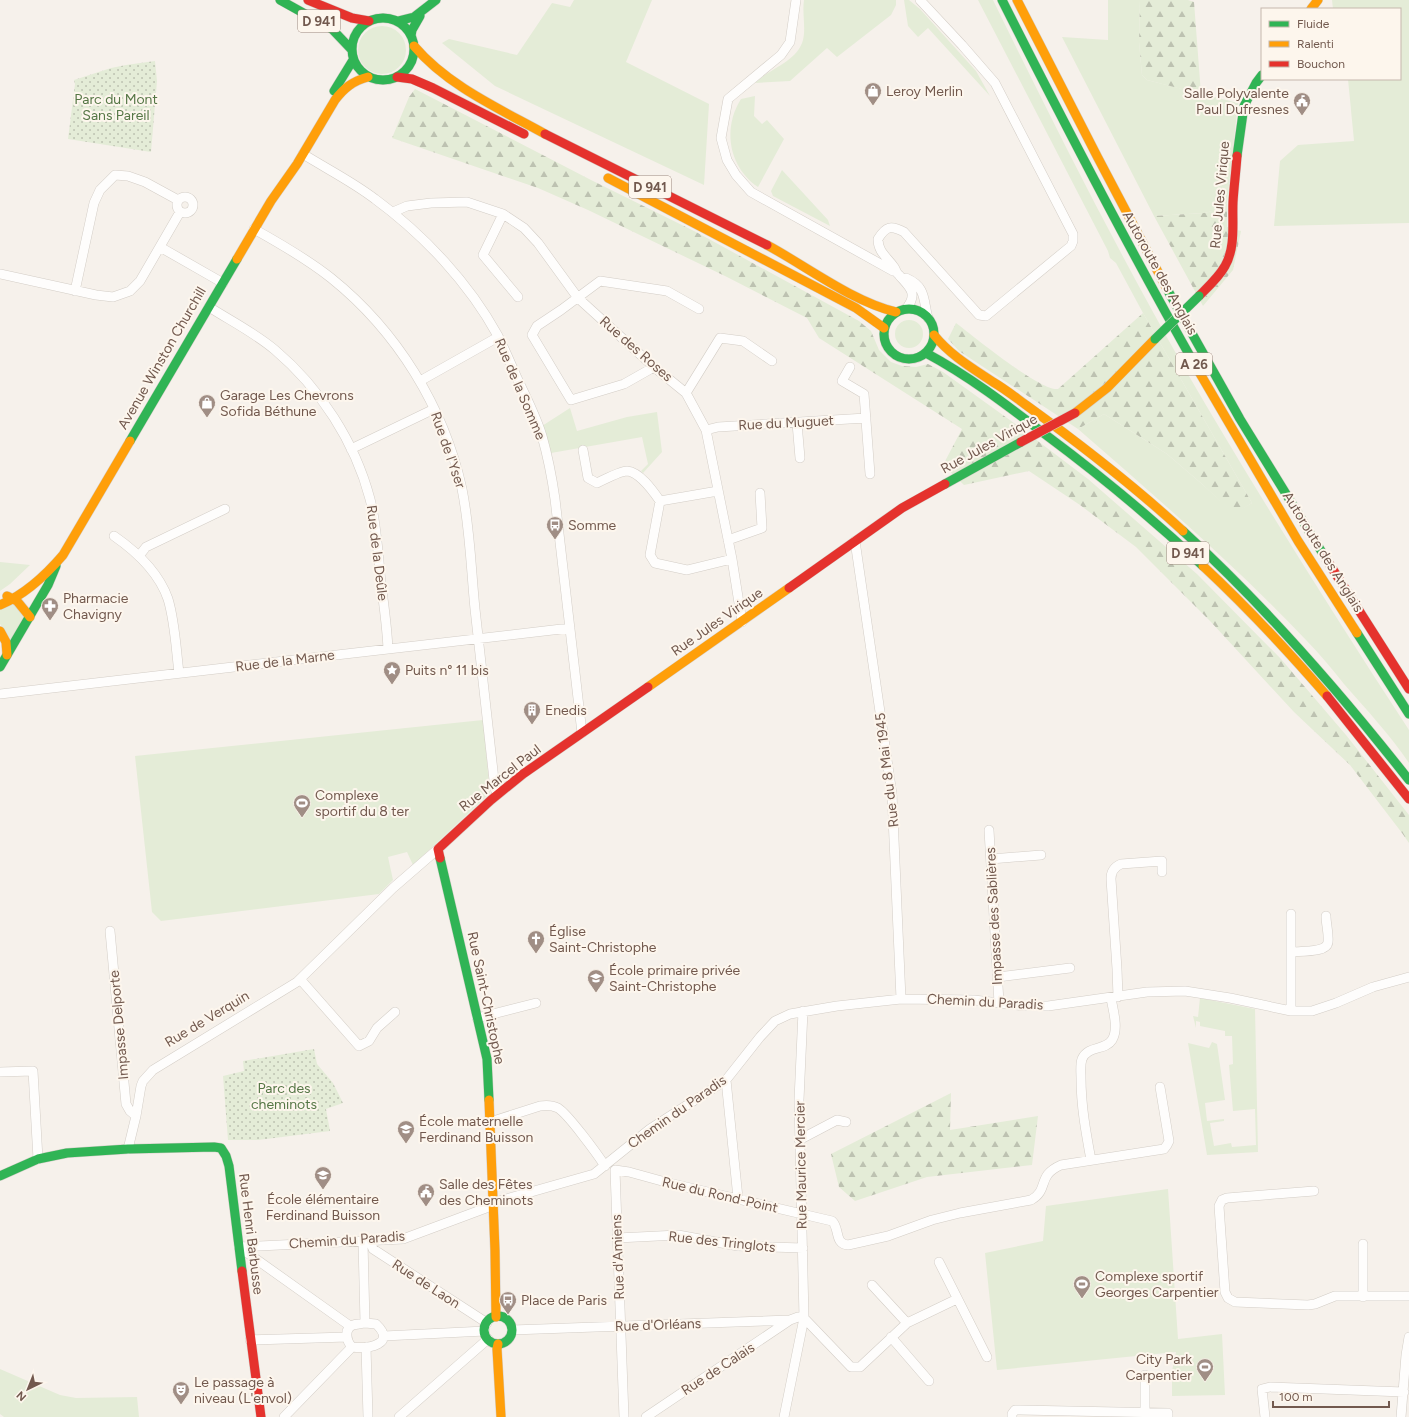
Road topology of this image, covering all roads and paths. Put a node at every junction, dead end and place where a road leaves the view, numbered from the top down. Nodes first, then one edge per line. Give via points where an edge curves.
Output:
1 (280, 0) edge
2 (308, 0) edge
3 (436, 0) edge
4 (796, 0) edge
5 (920, 0) edge
6 (1002, 0) edge
7 (1017, 0) edge
8 (1318, 0) edge
9 (1312, 8) edge
10 (420, 16) junction
11 (369, 21) junction
12 (398, 21) junction
13 (411, 36) junction
14 (414, 46) junction
15 (351, 50) junction
16 (353, 60) junction
17 (1261, 76) edge
18 (368, 77) junction
19 (397, 77) junction
20 (315, 120) junction
21 (529, 137) dead end
22 (303, 154) junction
23 (597, 173) dead end
24 (178, 200) junction
25 (271, 201) junction
26 (180, 212) junction
27 (392, 212) junction
28 (503, 214) junction
29 (254, 229) junction
30 (160, 247) junction
31 (0, 274) edge
32 (897, 274) junction
33 (223, 283) junction
34 (75, 291) junction
35 (518, 297) dead end
36 (578, 298) junction
37 (209, 307) junction
38 (699, 309) dead end
39 (906, 309) junction
40 (896, 312) junction
41 (928, 318) junction
42 (884, 328) junction
43 (934, 335) junction
44 (498, 337) junction
45 (926, 353) junction
46 (772, 361) dead end
47 (654, 367) junction
48 (850, 367) dead end
49 (420, 380) junction
50 (686, 393) junction
51 (434, 409) junction
52 (866, 418) junction
53 (797, 423) junction
54 (706, 430) junction
55 (351, 449) junction
56 (583, 450) dead end
57 (800, 458) dead end
58 (870, 474) dead end
59 (718, 491) junction
60 (760, 493) dead end
61 (660, 501) junction
62 (225, 509) dead end
63 (78, 530) junction
64 (114, 536) dead end
65 (67, 539) junction
66 (728, 540) junction
67 (855, 541) junction
68 (139, 556) junction
69 (732, 559) junction
70 (55, 564) junction
71 (5, 600) edge
72 (30, 617) junction
73 (742, 622) junction
74 (570, 628) junction
75 (0, 632) edge
76 (478, 638) junction
77 (388, 649) junction
78 (7, 655) junction
79 (0, 667) edge
80 (179, 673) junction
81 (1409, 689) edge
82 (0, 694) edge
83 (1409, 714) edge
84 (582, 733) junction
85 (1409, 780) edge
86 (498, 794) junction
87 (1409, 799) edge
88 (989, 830) dead end
89 (438, 849) junction
90 (1041, 855) dead end
91 (991, 859) junction
92 (1162, 872) dead end
93 (1291, 914) dead end
94 (1326, 916) dead end
95 (110, 931) dead end
96 (1291, 952) junction
97 (1070, 968) dead end
98 (998, 977) junction
99 (1409, 977) edge
100 (300, 979) junction
101 (1115, 997) junction
102 (901, 999) junction
103 (536, 1003) dead end
104 (999, 1003) junction
105 (803, 1011) junction
106 (1291, 1011) junction
107 (395, 1012) dead end
108 (478, 1018) junction
109 (0, 1072) edge
110 (726, 1080) junction
111 (1160, 1087) dead end
112 (136, 1116) junction
113 (490, 1122) junction
114 (846, 1122) dead end
115 (799, 1140) junction
116 (128, 1149) junction
117 (38, 1159) junction
118 (1091, 1160) junction
119 (609, 1166) junction
120 (0, 1176) edge
121 (1314, 1191) dead end
122 (738, 1198) junction
123 (492, 1203) junction
124 (802, 1214) junction
125 (617, 1238) junction
126 (367, 1242) junction
127 (1363, 1244) dead end
128 (239, 1247) junction
129 (803, 1248) junction
130 (939, 1262) dead end
131 (872, 1285) dead end
132 (1409, 1296) edge
133 (1364, 1297) junction
134 (957, 1299) junction
135 (496, 1317) junction
136 (804, 1318) junction
137 (790, 1320) junction
138 (365, 1323) junction
139 (907, 1323) junction
140 (350, 1326) junction
141 (620, 1326) junction
142 (512, 1330) junction
143 (486, 1331) junction
144 (384, 1336) junction
145 (347, 1337) junction
146 (1409, 1337) edge
147 (891, 1338) junction
148 (250, 1340) junction
149 (498, 1344) junction
150 (352, 1347) junction
151 (366, 1347) junction
152 (987, 1357) dead end
153 (1145, 1375) dead end
154 (930, 1381) dead end
155 (1404, 1392) junction
156 (1145, 1414) edge
157 (1168, 1415) edge
158 (261, 1417) edge
159 (284, 1417) edge
160 (368, 1417) edge
161 (399, 1417) edge
162 (501, 1417) edge
163 (624, 1417) edge
164 (646, 1417) edge
165 (784, 1417) edge
166 (1012, 1417) edge
167 (1266, 1417) edge
168 (1401, 1417) edge

1 - 15 main road, D 941 via 332,29
2 - 11 main road, D 941 via 352,18
3 - 10 main road
4 - 32 street via 790,42 781,54 728,100 721,138 727,160 751,192
5 - 32 street via 995,83 1073,234 1073,241 1071,246 986,316 979,314 904,232 893,227 881,233 878,246
6 - 83 main road, Autoroute des Anglais / A 26 via 1141,270 1231,428 1298,541
7 - 81 main road, Autoroute des Anglais / A 26 via 1152,262 1236,412 1317,547
8 - 9 main road
10 - 12 main road
10 - 13 main road
11 - 12 main road via 386,18
11 - 15 main road via 354,35
12 - 13 main road
13 - 14 main road
14 - 19 main road via 410,64
14 - 40 main road, D 941 via 444,75 482,99 778,251 882,310
15 - 16 main road
16 - 18 main road
16 - 20 main road, Avenue Winston Churchill
17 - 67 main road, Rue Jules Virique, bridge via 1244,106 1237,153 1232,241 1230,254 1220,274 1114,381 1083,408 902,508
18 - 19 main road via 384,80
18 - 22 main road, Avenue Winston Churchill via 354,81 341,92
19 - 21 main road via 412,79 433,88
20 - 22 main road, Avenue Winston Churchill via 315,127 300,152
20 - 25 main road, Avenue Winston Churchill via 275,188
22 - 25 main road, Avenue Winston Churchill
22 - 27 street, Rue de la Somme via 346,179
23 - 42 main road, D 941 via 850,305
24 - 26 street
24 - 26 street via 182,197 188,198 192,203 192,208 188,212
24 - 34 street via 140,180 115,175 100,190 94,203
25 - 29 main road, Avenue Winston Churchill
26 - 30 street
27 - 28 street, Rue des Roses via 407,206 467,202
27 - 44 street, Rue de la Somme via 461,282
28 - 35 street via 483,255
28 - 36 street, Rue des Roses via 524,228 538,243
29 - 33 main road, Avenue Winston Churchill
29 - 49 street, Rue de l'Yser via 312,264 347,292 392,340
30 - 33 street
30 - 34 street via 140,281 130,291 113,297
31 - 34 street
32 - 39 street via 912,290 913,296
32 - 41 street via 919,286 924,294
33 - 37 main road, Avenue Winston Churchill
36 - 38 street via 600,281 667,291
36 - 47 street, Rue des Roses
36 - 47 street via 537,326 532,335 571,400 624,384
37 - 55 street, Rue de la Deûle via 249,331 296,370 316,392
37 - 63 main road, Avenue Winston Churchill
39 - 40 main road
39 - 41 main road via 918,311
40 - 42 main road
41 - 43 main road
42 - 45 main road via 885,344 896,356 911,360
43 - 45 main road
43 - 85 main road, D 941 via 950,353 1076,442 1147,500 1217,563 1324,675
44 - 49 street
44 - 74 street, Rue de la Somme via 531,407 550,464
45 - 87 main road, D 941 via 989,393 1067,450 1139,508 1211,574 1314,681
46 - 50 street via 743,341 720,338
47 - 50 street, Rue des Roses
48 - 52 street via 842,381 864,394
49 - 51 street, Rue de l'Yser
50 - 54 street, Rue des Roses
51 - 55 street
51 - 76 street, Rue de l'Yser via 457,468 462,490
52 - 53 street, Rue du Muguet
52 - 58 street
53 - 54 street, Rue du Muguet via 718,427
53 - 57 street
54 - 59 street, Rue des Roses
55 - 77 street, Rue de la Deûle via 370,498 374,519
56 - 61 street via 588,478 597,483 626,471 635,474 651,487
59 - 61 street
59 - 66 street, Rue des Roses
60 - 66 street via 762,528
61 - 69 street via 650,555 655,563 686,570
62 - 68 street via 146,547
63 - 65 main road, Avenue Winston Churchill
63 - 70 main road, Avenue Winston Churchill via 74,540
64 - 68 street
65 - 70 main road via 55,558
65 - 71 main road, Avenue Winston Churchill via 48,561
66 - 69 street, Rue des Roses
67 - 73 main road, Rue Jules Virique
67 - 102 street, Rue du 8 Mai 1945 via 892,794
68 - 80 street via 152,570 168,600
69 - 73 street, Rue des Roses
70 - 71 main road, Avenue Winston Churchill via 38,580
70 - 72 main road via 48,586
71 - 72 main road via 22,605
72 - 78 main road
73 - 84 main road, Rue Jules Virique
74 - 76 street, Rue de la Marne
74 - 84 street, Rue de la Somme
75 - 78 main road via 6,642
76 - 77 street, Rue de la Marne
76 - 86 street, Rue de l'Yser via 495,789
77 - 80 street, Rue de la Marne
78 - 79 main road
80 - 82 street, Rue de la Marne
84 - 86 main road, Rue Marcel Paul
86 - 89 main road, Rue Marcel Paul
88 - 91 street, Impasse des Sablières
89 - 100 street, Rue de Verquin via 380,900
89 - 108 main road, Rue Saint-Christophe
90 - 91 street
91 - 98 street, Impasse des Sablières
92 - 101 street via 1162,861 1121,864 1113,870 1111,879 1117,968
93 - 96 street
94 - 96 street via 1328,943 1324,949
95 - 112 street, Impasse Delporte via 126,1104
96 - 106 street
97 - 98 street
98 - 104 street, Impasse des Sablières
99 - 106 street, Chemin du Paradis via 1373,987 1324,1008
100 - 107 street via 359,1046 369,1041 377,1028
100 - 112 street, Rue de Verquin via 153,1070 141,1086
101 - 104 street, Chemin du Paradis via 1048,1006
101 - 106 street, Chemin du Paradis via 1147,992 1185,991
101 - 118 street via 1112,1040 1088,1052 1082,1058 1082,1107
102 - 104 street, Chemin du Paradis
102 - 105 street, Chemin du Paradis
103 - 108 street
105 - 110 street, Chemin du Paradis via 775,1021
105 - 115 street, Rue Maurice Mercier
108 - 113 main road, Rue Saint-Christophe via 487,1060
109 - 117 street via 33,1071
110 - 119 street, Chemin du Paradis via 650,1129
110 - 122 street
111 - 118 street via 1169,1141 1164,1149
112 - 116 street, Rue de Verquin
113 - 119 street via 540,1106 558,1108
113 - 123 main road, Rue Saint-Christophe
114 - 115 street via 837,1120
115 - 124 street, Rue Maurice Mercier
116 - 117 main road via 67,1152
116 - 128 main road, Rue Henri Barbusse via 221,1148 229,1166
117 - 120 main road
118 - 124 street, Rue du Rond-Point via 1052,1169 1045,1176 1039,1195 1031,1200 960,1213 888,1236 848,1244 839,1241 834,1223
119 - 122 street, Rue du Rond-Point via 669,1183
119 - 123 street, Chemin du Paradis via 588,1176
119 - 125 street, Rue d'Amiens
121 - 133 street via 1222,1200 1219,1206 1226,1294 1235,1302 1308,1305 1335,1296
122 - 124 street, Rue du Rond-Point
123 - 126 street, Chemin du Paradis via 486,1208 403,1239
123 - 135 main road, Rue Saint-Christophe
124 - 129 street, Rue Maurice Mercier
125 - 129 street, Rue des Tringlots via 678,1235 738,1246
125 - 141 street, Rue d'Amiens
126 - 128 street, Chemin du Paradis
126 - 138 street
126 - 143 street, Rue de Laon via 373,1249
127 - 133 street
128 - 140 street
128 - 148 main road, Rue Henri Barbusse
129 - 136 street, Rue Maurice Mercier
130 - 134 street
131 - 139 street
132 - 133 street
134 - 139 street
134 - 152 street
135 - 142 main road via 505,1318
135 - 143 main road via 492,1318
136 - 137 street, Rue d'Orléans
136 - 147 street via 851,1367 860,1367
136 - 165 street, Rue Maurice Mercier
137 - 141 street, Rue d'Orléans
137 - 164 street, Rue de Calais
138 - 140 street
138 - 144 street via 376,1324 382,1329
139 - 147 street
140 - 145 street
141 - 142 street, Rue d'Orléans
141 - 163 street, Rue d'Amiens
142 - 149 main road via 509,1338
143 - 144 street
143 - 149 main road via 491,1342
143 - 161 street
144 - 151 street via 377,1346
145 - 148 street
145 - 150 street
146 - 155 street
147 - 154 street
148 - 158 main road, Rue Henri Barbusse
149 - 162 main road
150 - 151 street
150 - 159 street
151 - 160 street
153 - 156 street
155 - 167 street via 1270,1387 1262,1389
155 - 168 street
156 - 157 street
156 - 166 street via 1015,1410

